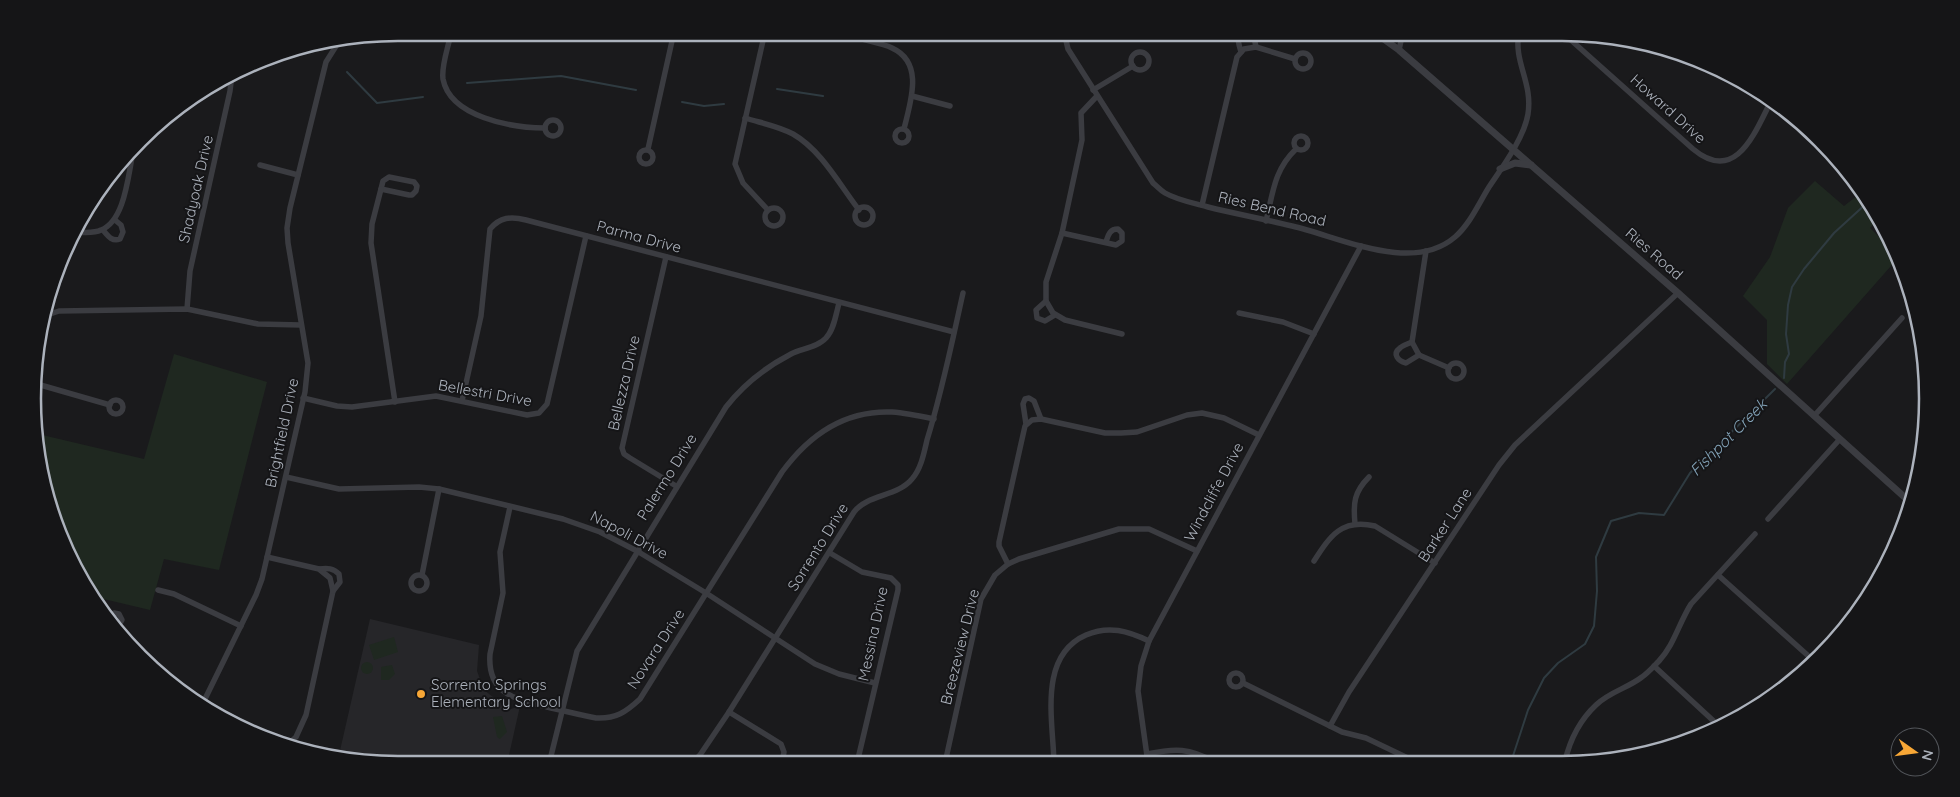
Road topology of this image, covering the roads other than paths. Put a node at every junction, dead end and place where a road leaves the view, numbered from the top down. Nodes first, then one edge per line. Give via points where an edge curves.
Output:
1 (450, 41) edge
2 (672, 41) edge
3 (763, 41) edge
4 (867, 41) edge
5 (1066, 41) edge
6 (1238, 41) edge
7 (1255, 41) edge
8 (1386, 41) edge
9 (1401, 41) edge
10 (1519, 41) edge
11 (1572, 41) edge
12 (336, 47) edge
13 (1256, 47) junction
14 (1399, 50) junction
15 (1242, 52) junction
16 (1295, 59) dead end
17 (1133, 66) dead end
18 (231, 83) edge
19 (1095, 93) junction
20 (912, 96) junction
21 (950, 106) dead end
22 (1768, 107) edge
23 (745, 118) junction
24 (545, 128) dead end
25 (904, 129) dead end
26 (1296, 149) dead end
27 (1512, 149) junction
28 (648, 150) dead end
29 (131, 162) edge
30 (260, 165) dead end
31 (1532, 165) junction
32 (1500, 169) junction
33 (298, 174) junction
34 (381, 189) junction
35 (1202, 205) junction
36 (768, 210) dead end
37 (859, 210) dead end
38 (115, 220) junction
39 (1266, 221) junction
40 (102, 230) junction
41 (83, 231) edge
42 (1062, 234) junction
43 (586, 236) junction
44 (1106, 242) dead end
45 (1361, 246) junction
46 (1426, 251) junction
47 (666, 258) junction
48 (963, 292) dead end
49 (1678, 293) junction
50 (1046, 302) junction
51 (839, 303) junction
52 (187, 309) junction
53 (51, 313) edge
54 (1239, 313) dead end
55 (1055, 315) junction
56 (1902, 318) dead end
57 (301, 325) junction
58 (954, 332) junction
59 (1122, 334) dead end
60 (1314, 334) junction
61 (1412, 342) junction
62 (1419, 355) junction
63 (1449, 368) dead end
64 (42, 385) edge
65 (303, 398) junction
66 (462, 401) junction
67 (396, 402) junction
68 (110, 405) dead end
69 (1814, 416) junction
70 (934, 419) junction
71 (1040, 419) junction
72 (1026, 424) junction
73 (1259, 435) junction
74 (1840, 440) junction
75 (286, 477) junction
76 (1369, 477) dead end
77 (676, 486) junction
78 (439, 489) junction
79 (1905, 498) edge
80 (510, 507) junction
81 (1768, 519) dead end
82 (1355, 524) junction
83 (1755, 534) dead end
84 (637, 551) junction
85 (1197, 551) junction
86 (830, 552) junction
87 (267, 557) junction
88 (1314, 561) dead end
89 (1435, 563) junction
90 (1008, 564) junction
91 (319, 569) junction
92 (422, 575) dead end
93 (1718, 575) junction
94 (158, 590) dead end
95 (333, 591) junction
96 (706, 593) junction
97 (113, 613) edge
98 (121, 623) edge
99 (241, 626) junction
100 (776, 638) junction
101 (1149, 641) junction
102 (1809, 656) edge
103 (1654, 666) junction
104 (876, 683) junction
105 (1243, 683) dead end
106 (205, 699) edge
107 (562, 710) junction
108 (729, 712) junction
109 (1714, 722) edge
110 (1330, 726) junction
111 (293, 740) edge
112 (1147, 754) joint
113 (552, 756) edge
114 (699, 756) edge
115 (783, 756) edge
116 (860, 756) edge
117 (947, 756) edge
118 (1054, 756) edge
119 (1201, 756) edge
120 (1404, 756) edge
121 (1567, 756) edge

1 - 24 street via 443,73 444,83 454,101 472,112 512,126
2 - 28 street
3 - 23 street
4 - 20 street via 892,48 909,64 914,84
5 - 19 street, Ries Bend Road
6 - 15 street
7 - 13 street
8 - 14 street, Ries Road
9 - 14 street
10 - 27 street, Ries Bend Road via 1529,104 1524,129
11 - 22 street, Howard Drive via 1708,159 1731,159 1745,149
12 - 33 street, Brightfield Drive via 326,62
13 - 15 street
13 - 16 street
14 - 27 street, Ries Road
15 - 35 street via 1234,63
17 - 19 street
18 - 52 street, Shadyoak Drive via 190,271
19 - 35 street, Ries Bend Road via 1153,183 1170,196
19 - 42 street via 1081,113 1082,140
20 - 21 street
20 - 25 street
23 - 36 street via 736,158 737,171 743,183
23 - 37 street via 780,128 803,141 817,154
26 - 39 street via 1279,169
27 - 31 street, Ries Road
27 - 32 street, Ries Bend Road
29 - 38 street
30 - 33 street
31 - 32 street via 1515,163
31 - 49 street, Ries Road
32 - 46 street, Ries Bend Road via 1462,230 1442,245
33 - 57 street, Brightfield Drive via 287,228
34 - 34 street via 412,195 417,188 414,182 389,177 383,180
34 - 67 street via 371,233 371,252
35 - 39 street, Ries Bend Road
38 - 40 street
38 - 40 street via 123,232 120,239 110,238
39 - 45 street, Ries Bend Road
40 - 41 street
42 - 44 street
42 - 50 street via 1046,282
43 - 47 street, Parma Drive
43 - 66 street, Bellestri Drive via 544,409 527,416
43 - 66 street, Parma Drive via 514,217 499,220 490,229 480,316
45 - 46 street, Ries Bend Road via 1407,254
45 - 60 street, Windcliffe Drive
46 - 61 street
47 - 51 street, Parma Drive
47 - 77 street, Bellezza Drive via 622,448 624,454
48 - 58 street, Sorrento Drive
49 - 69 street, Ries Road
49 - 89 street, Barker Lane via 1515,445
50 - 55 street
50 - 55 street via 1036,310 1037,318 1045,322
51 - 58 street, Parma Drive
51 - 77 street, Palermo Drive via 825,340 778,362 735,396
52 - 53 street
52 - 57 street via 258,324
54 - 60 street via 1284,322
55 - 59 street via 1071,323
56 - 69 street
57 - 65 street, Brightfield Drive via 308,363
58 - 70 street, Sorrento Drive
60 - 73 street, Windcliffe Drive
61 - 62 street
61 - 62 street via 1398,349 1397,358 1406,363
62 - 63 street
64 - 68 street
65 - 67 street, Bellestri Drive via 352,407
65 - 75 street, Brightfield Drive
66 - 67 street, Bellestri Drive via 429,396
69 - 74 street, Ries Road
70 - 86 street, Sorrento Drive via 912,480 862,503
70 - 96 street, Novara Drive via 892,412 870,414 838,423 814,436 782,472
71 - 72 street
71 - 72 street via 1034,401 1025,399
71 - 73 street via 1105,433 1121,433 1137,432 1202,413 1224,418
72 - 90 street via 999,542
73 - 85 street, Windcliffe Drive
74 - 79 street, Ries Road
74 - 81 street
75 - 78 street, Napoli Drive via 339,489
75 - 87 street, Brightfield Drive
76 - 82 street via 1354,499
77 - 84 street, Palermo Drive
78 - 80 street, Napoli Drive
78 - 92 street
80 - 84 street, Napoli Drive via 577,523
80 - 107 street, Novara Drive via 500,552 503,586 490,654 491,671 498,687 511,698
82 - 88 street via 1335,534
82 - 89 street via 1375,526
83 - 93 street
84 - 96 street, Napoli Drive
84 - 107 street, Palermo Drive via 577,651
85 - 90 street, Breezeview Drive via 1149,529 1119,529
85 - 101 street, Windcliffe Drive
86 - 100 street, Sorrento Drive
86 - 104 street, Messina Drive via 862,572 891,578 898,585
87 - 91 street
87 - 99 street, Brightfield Drive via 256,595
89 - 110 street, Barker Lane
90 - 117 street, Breezeview Drive via 995,575 982,599
91 - 95 street via 330,578
91 - 95 street via 327,568 339,574 340,582
93 - 102 street
93 - 103 street via 1691,604 1668,650
94 - 99 street via 174,594
95 - 111 street via 306,715
96 - 100 street, Napoli Drive
96 - 107 street, Novara Drive via 640,699 628,710 616,717 603,719
97 - 98 street via 121,616
99 - 106 street, Brightfield Drive
100 - 104 street, Napoli Drive via 831,672
100 - 108 street, Sorrento Drive
101 - 112 street, Windcliffe Drive via 1138,691
101 - 118 street via 1127,632 1104,630 1081,637 1062,655 1052,683
103 - 109 street
103 - 121 street via 1642,677 1596,704 1577,730
104 - 116 street, Messina Drive
105 - 110 street
107 - 113 street, Palermo Drive
108 - 114 street, Sorrento Drive
108 - 115 street via 781,744
110 - 120 street
112 - 119 street via 1180,749

